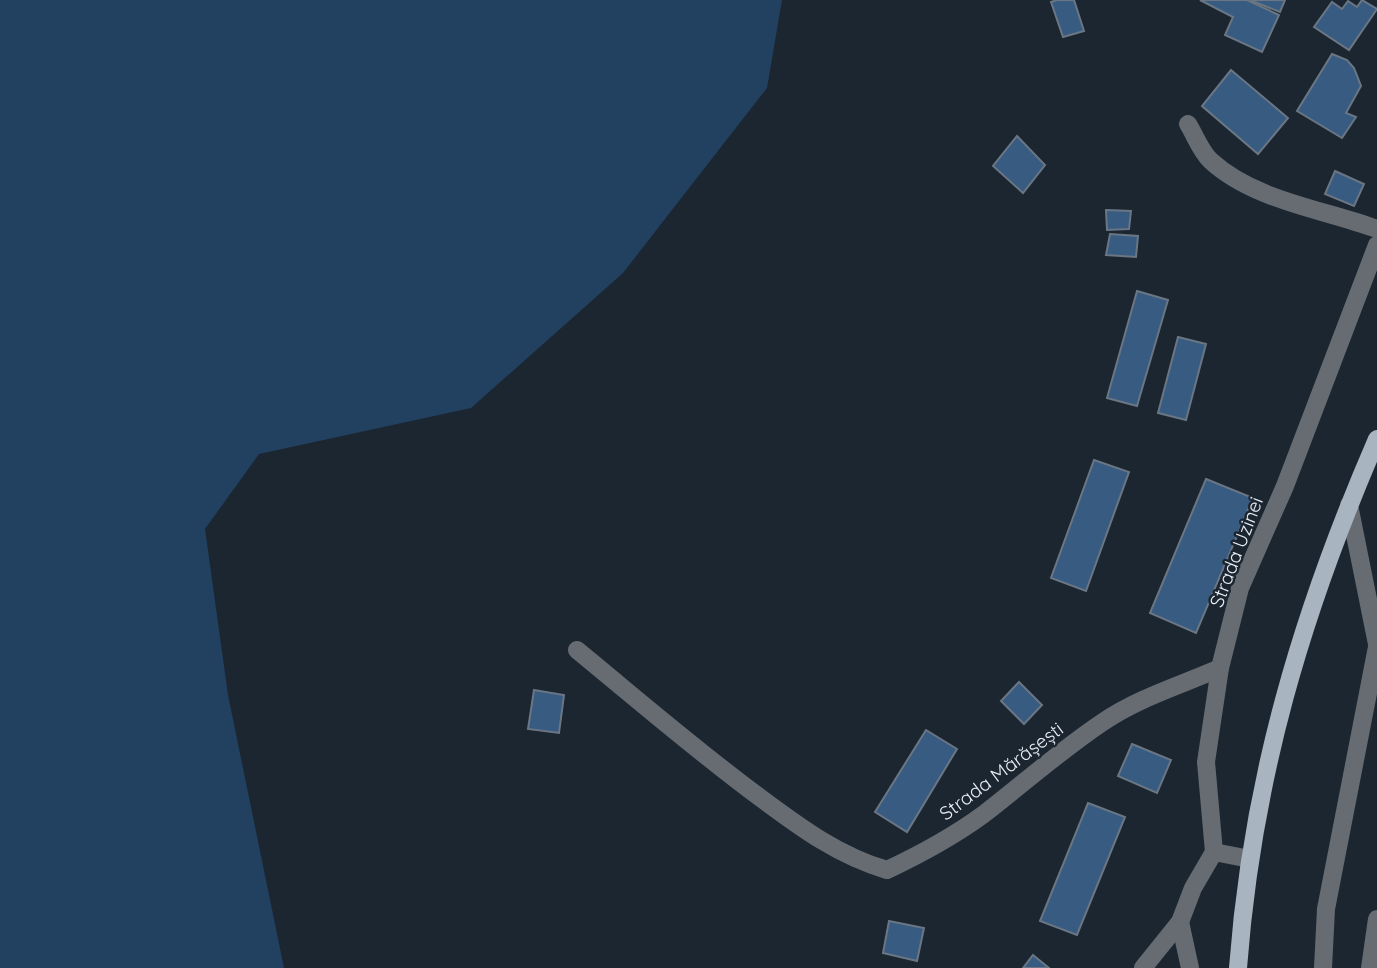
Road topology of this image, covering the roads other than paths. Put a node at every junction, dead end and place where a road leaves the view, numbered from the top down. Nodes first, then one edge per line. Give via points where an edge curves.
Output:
1 (1188, 124) dead end
2 (1377, 229) edge
3 (1377, 245) edge
4 (1377, 439) edge
5 (1349, 505) junction
6 (1377, 645) edge
7 (577, 650) dead end
8 (1220, 668) junction
9 (1214, 852) junction
10 (1250, 859) junction
11 (1377, 919) edge
12 (1180, 922) junction
13 (1143, 968) edge
14 (1190, 968) edge
15 (1238, 968) edge
16 (1323, 968) edge
17 (1370, 968) edge

1 - 2 street via 1210,160 1238,179 1277,197
3 - 8 street, Strada Uzinei via 1240,588
4 - 5 main road
5 - 6 street
5 - 10 main road via 1306,620 1275,728
6 - 16 street via 1326,909
7 - 8 street, Strada Mărășești via 736,780 820,841 887,870 984,814 1106,720
8 - 9 street, Strada Uzinei via 1206,762
9 - 10 street
9 - 12 street
10 - 15 main road
11 - 17 street
12 - 13 street
12 - 14 street

